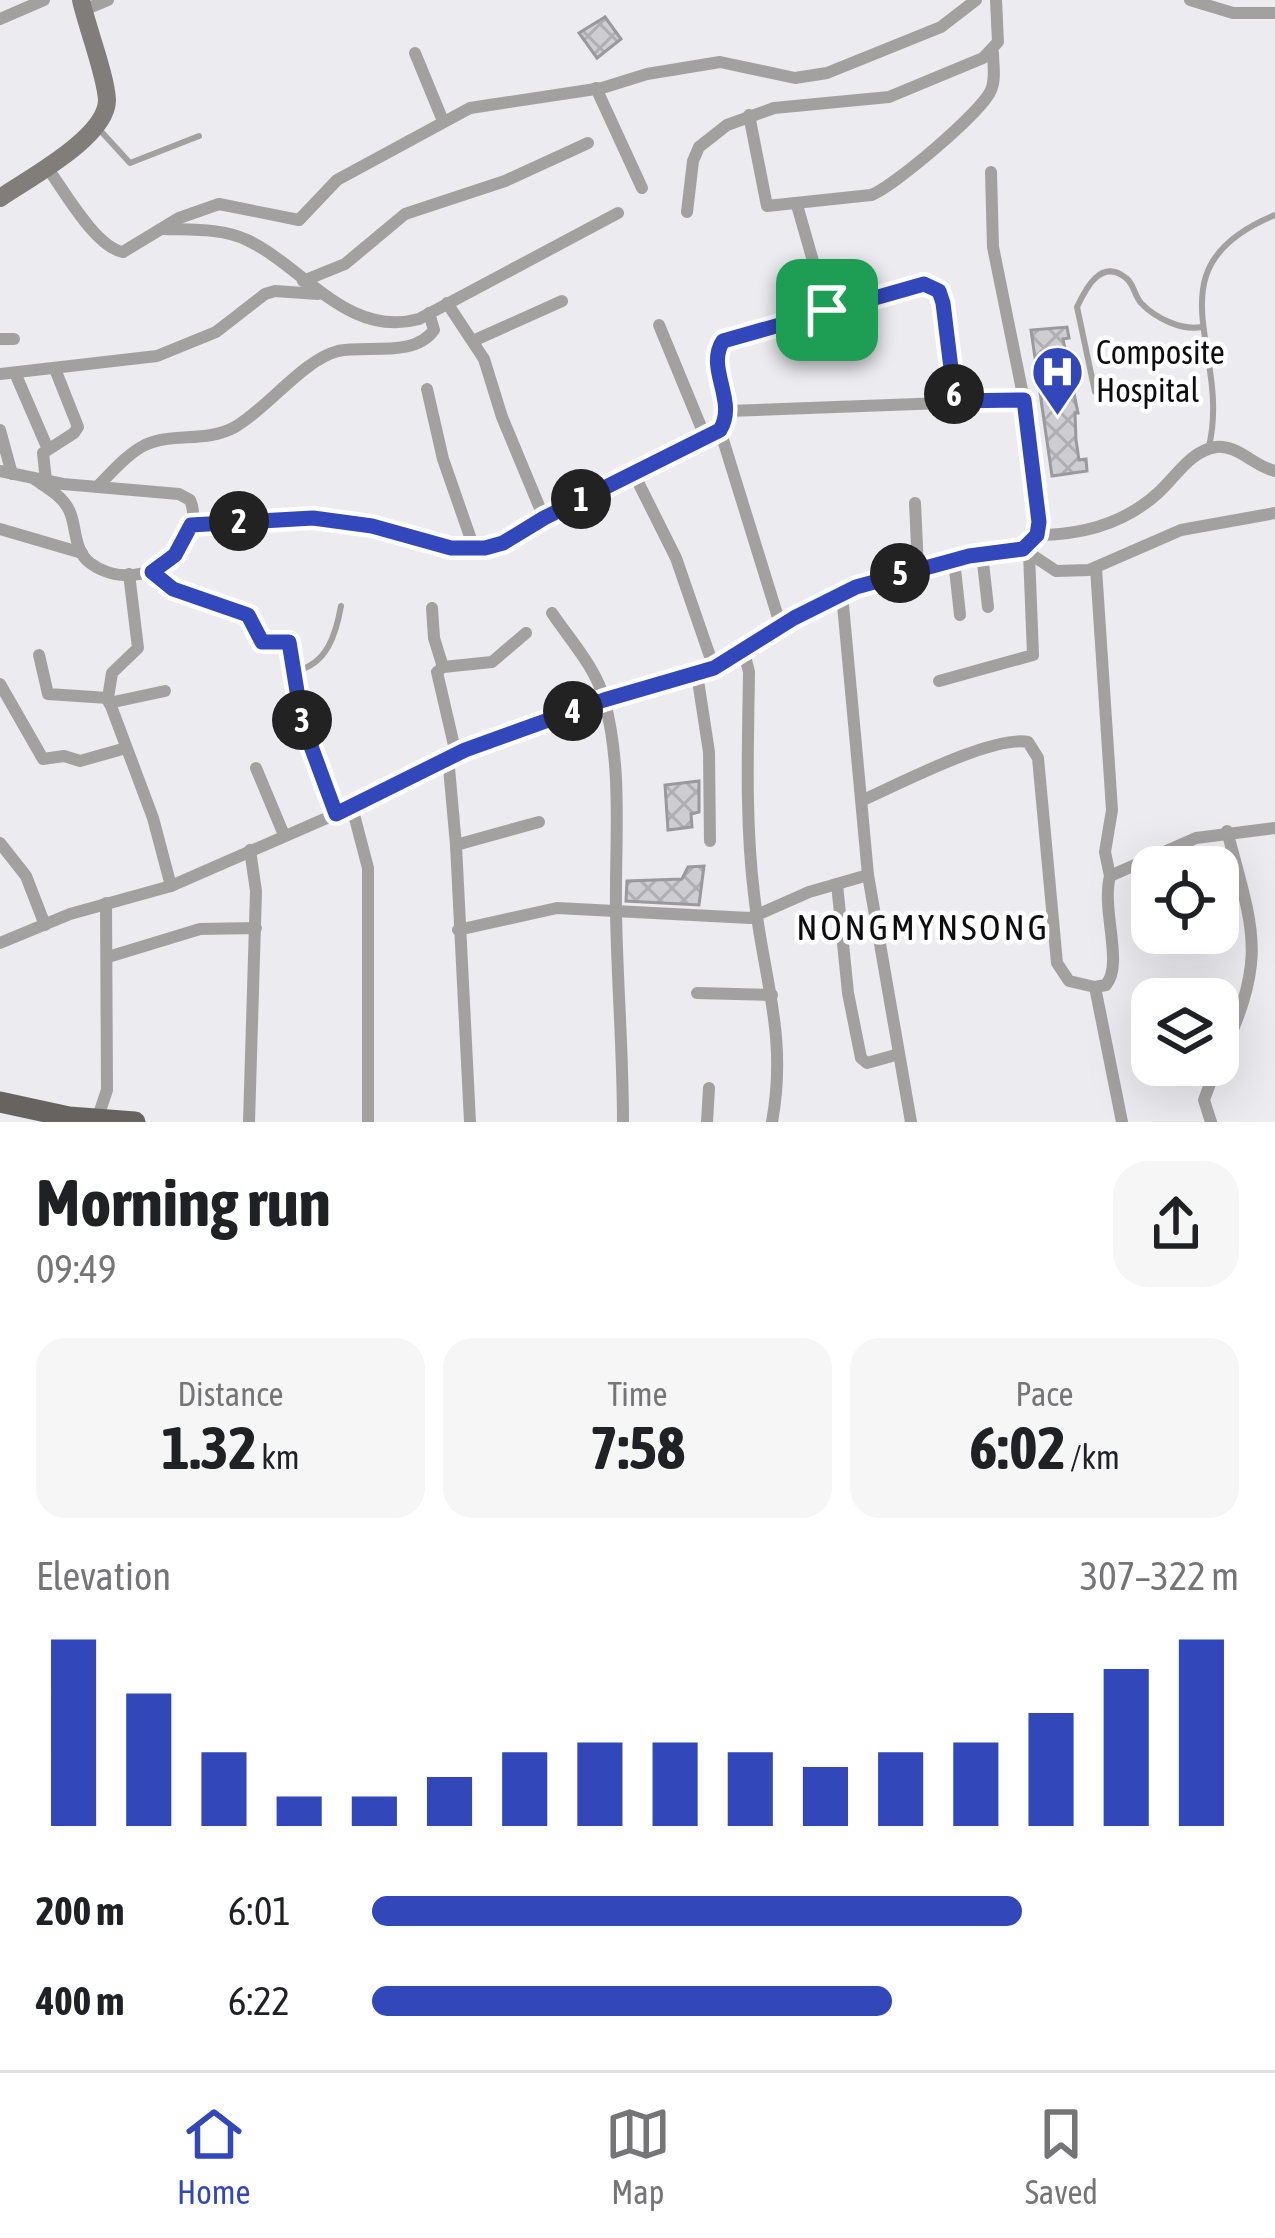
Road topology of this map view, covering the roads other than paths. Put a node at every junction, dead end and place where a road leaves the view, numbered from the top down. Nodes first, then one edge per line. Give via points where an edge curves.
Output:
1 (44, 0) edge
2 (108, 0) edge
3 (976, 0) edge
4 (996, 0) edge
5 (1190, 0) edge
6 (83, 5) edge
7 (1275, 13) edge
8 (0, 19) edge
9 (993, 52) junction
10 (415, 53) dead end
11 (596, 88) junction
12 (748, 115) junction
13 (443, 121) junction
14 (98, 127) junction
15 (199, 136) dead end
16 (588, 143) dead end
17 (46, 166) junction
18 (991, 172) dead end
19 (642, 188) dead end
20 (0, 198) edge
21 (797, 205) junction
22 (686, 212) dead end
23 (618, 213) dead end
24 (1275, 215) edge
25 (164, 229) junction
26 (303, 280) junction
27 (320, 294) junction
28 (562, 301) dead end
29 (447, 303) junction
30 (827, 310) junction
31 (429, 313) junction
32 (659, 325) dead end
33 (1202, 327) junction
34 (475, 340) junction
35 (56, 369) junction
36 (15, 373) junction
37 (0, 374) edge
38 (427, 389) dead end
39 (1095, 392) dead end
40 (1024, 400) junction
41 (955, 401) junction
42 (728, 411) junction
43 (0, 430) edge
44 (720, 430) junction
45 (706, 440) junction
46 (47, 447) junction
47 (1208, 449) junction
48 (1275, 471) edge
49 (6, 472) edge
50 (633, 472) junction
51 (39, 480) junction
52 (97, 488) junction
53 (915, 503) dead end
54 (1275, 513) edge
55 (544, 518) junction
56 (191, 525) junction
57 (0, 529) edge
58 (1037, 535) junction
59 (474, 548) junction
60 (1026, 551) junction
61 (82, 554) junction
62 (982, 554) junction
63 (954, 560) junction
64 (919, 568) junction
65 (1096, 568) junction
66 (152, 572) junction
67 (130, 574) junction
68 (842, 594) junction
69 (341, 606) dead end
70 (988, 607) dead end
71 (432, 608) dead end
72 (552, 613) dead end
73 (960, 615) dead end
74 (781, 627) junction
75 (526, 633) dead end
76 (744, 652) junction
77 (39, 655) dead end
78 (443, 667) junction
79 (714, 668) junction
80 (294, 671) junction
81 (697, 674) junction
82 (939, 681) dead end
83 (0, 684) edge
84 (165, 691) dead end
85 (108, 700) junction
86 (604, 700) junction
87 (126, 748) junction
88 (452, 755) junction
89 (256, 768) dead end
90 (863, 800) junction
91 (352, 807) junction
92 (336, 814) junction
93 (539, 822) dead end
94 (1275, 828) edge
95 (1227, 831) junction
96 (284, 835) junction
97 (710, 841) dead end
98 (0, 843) edge
99 (456, 845) junction
100 (250, 850) junction
101 (868, 875) junction
102 (1110, 876) junction
103 (837, 884) junction
104 (171, 886) junction
105 (106, 903) junction
106 (616, 910) junction
107 (756, 916) junction
108 (45, 925) junction
109 (256, 928) junction
110 (458, 930) junction
111 (0, 944) edge
112 (108, 957) junction
113 (1095, 987) junction
114 (697, 993) dead end
115 (772, 995) junction
116 (1239, 1017) edge
117 (899, 1054) junction
118 (1209, 1086) edge
119 (709, 1088) dead end
120 (9, 1110) edge
121 (97, 1120) edge
122 (135, 1122) edge
123 (250, 1122) edge
124 (368, 1122) edge
125 (470, 1122) edge
126 (623, 1122) edge
127 (707, 1122) edge
128 (772, 1122) edge
129 (911, 1122) edge
130 (1122, 1122) edge
131 (1211, 1122) edge

1 - 8 street
2 - 6 street
3 - 11 street via 941,27 827,73 795,78 720,62
4 - 9 street
5 - 7 street via 1233,13
6 - 14 street via 106,93
9 - 12 street via 889,97
9 - 21 street via 987,97 886,188
10 - 13 street
11 - 13 street via 470,108
11 - 19 street
12 - 21 street via 763,200 770,208
12 - 22 street via 699,147
13 - 25 street via 337,180 299,220 219,204
14 - 15 lane via 130,163
14 - 17 street
16 - 26 street via 405,214 345,264
17 - 20 street
17 - 25 street via 110,250 123,252
18 - 40 street via 993,247
21 - 30 street
23 - 29 street
24 - 33 lane via 1220,253 1198,297
25 - 26 street via 246,239
26 - 27 street
27 - 31 street via 383,321
27 - 35 street via 275,291 216,332 157,356
28 - 34 street
29 - 31 street
29 - 34 street
30 - 41 street via 933,286 943,303
30 - 42 street via 723,341 716,358
31 - 52 street via 428,339 330,354 233,428 144,446
32 - 45 street
33 - 39 lane via 1182,328 1143,306 1123,275 1099,274 1077,308
33 - 47 lane via 1214,401
34 - 55 street
35 - 36 street
35 - 46 street via 78,427
36 - 37 street
36 - 46 street
38 - 59 street
40 - 41 street
40 - 58 street
41 - 42 street
42 - 44 street
43 - 49 street
44 - 45 street
44 - 74 street
45 - 50 street
46 - 51 street
47 - 48 street via 1232,449
47 - 58 street via 1125,515 1071,535
49 - 51 street
50 - 55 street
50 - 79 street via 676,558
51 - 52 street
51 - 61 street via 64,503
52 - 56 street via 178,494 194,508
53 - 64 street
54 - 65 street via 1181,530
55 - 59 street via 503,543
56 - 59 street via 313,518
56 - 66 street via 175,555
57 - 61 street
58 - 60 street
60 - 62 street
60 - 65 street via 1056,571
60 - 82 street via 1033,655
61 - 67 street
62 - 63 street
62 - 70 street
63 - 64 street
63 - 73 street
64 - 68 street
65 - 102 street
66 - 67 street
66 - 80 street via 173,589 248,615 262,642 289,642
67 - 85 street via 138,648 112,673
68 - 74 street
68 - 90 street
69 - 80 lane via 330,646
71 - 78 street
72 - 86 street
74 - 76 street
75 - 78 street via 492,662
76 - 79 street
76 - 107 street
77 - 85 street via 48,694
78 - 88 street via 437,677
79 - 81 street
80 - 92 street via 302,722
81 - 86 street
81 - 97 street
83 - 87 street via 43,759 80,761
84 - 85 street
85 - 87 street
86 - 88 street
86 - 106 street via 617,795
87 - 104 street
88 - 91 street
88 - 99 street
89 - 96 street
90 - 101 street
90 - 113 street via 966,756 1028,742 1037,758 1058,963 1069,981
91 - 92 street
91 - 124 street via 368,868
92 - 96 street
93 - 99 street
94 - 95 street
95 - 102 street
95 - 116 street via 1255,948
96 - 100 street
98 - 108 street via 26,876
99 - 110 street
100 - 104 street
100 - 109 street
101 - 103 street
101 - 117 street
102 - 113 street via 1105,897 1115,970
103 - 107 street
103 - 117 street via 861,1058 867,1064
104 - 105 street
105 - 108 street
105 - 112 street
106 - 107 street
106 - 110 street via 538,909
106 - 126 street
107 - 115 street
108 - 111 street
109 - 112 street via 200,928
109 - 123 street
110 - 125 street
112 - 121 street via 106,1090
113 - 130 street
114 - 115 street
115 - 128 street
117 - 129 street
118 - 131 street via 1204,1100
119 - 127 street
120 - 121 main road
121 - 122 main road

